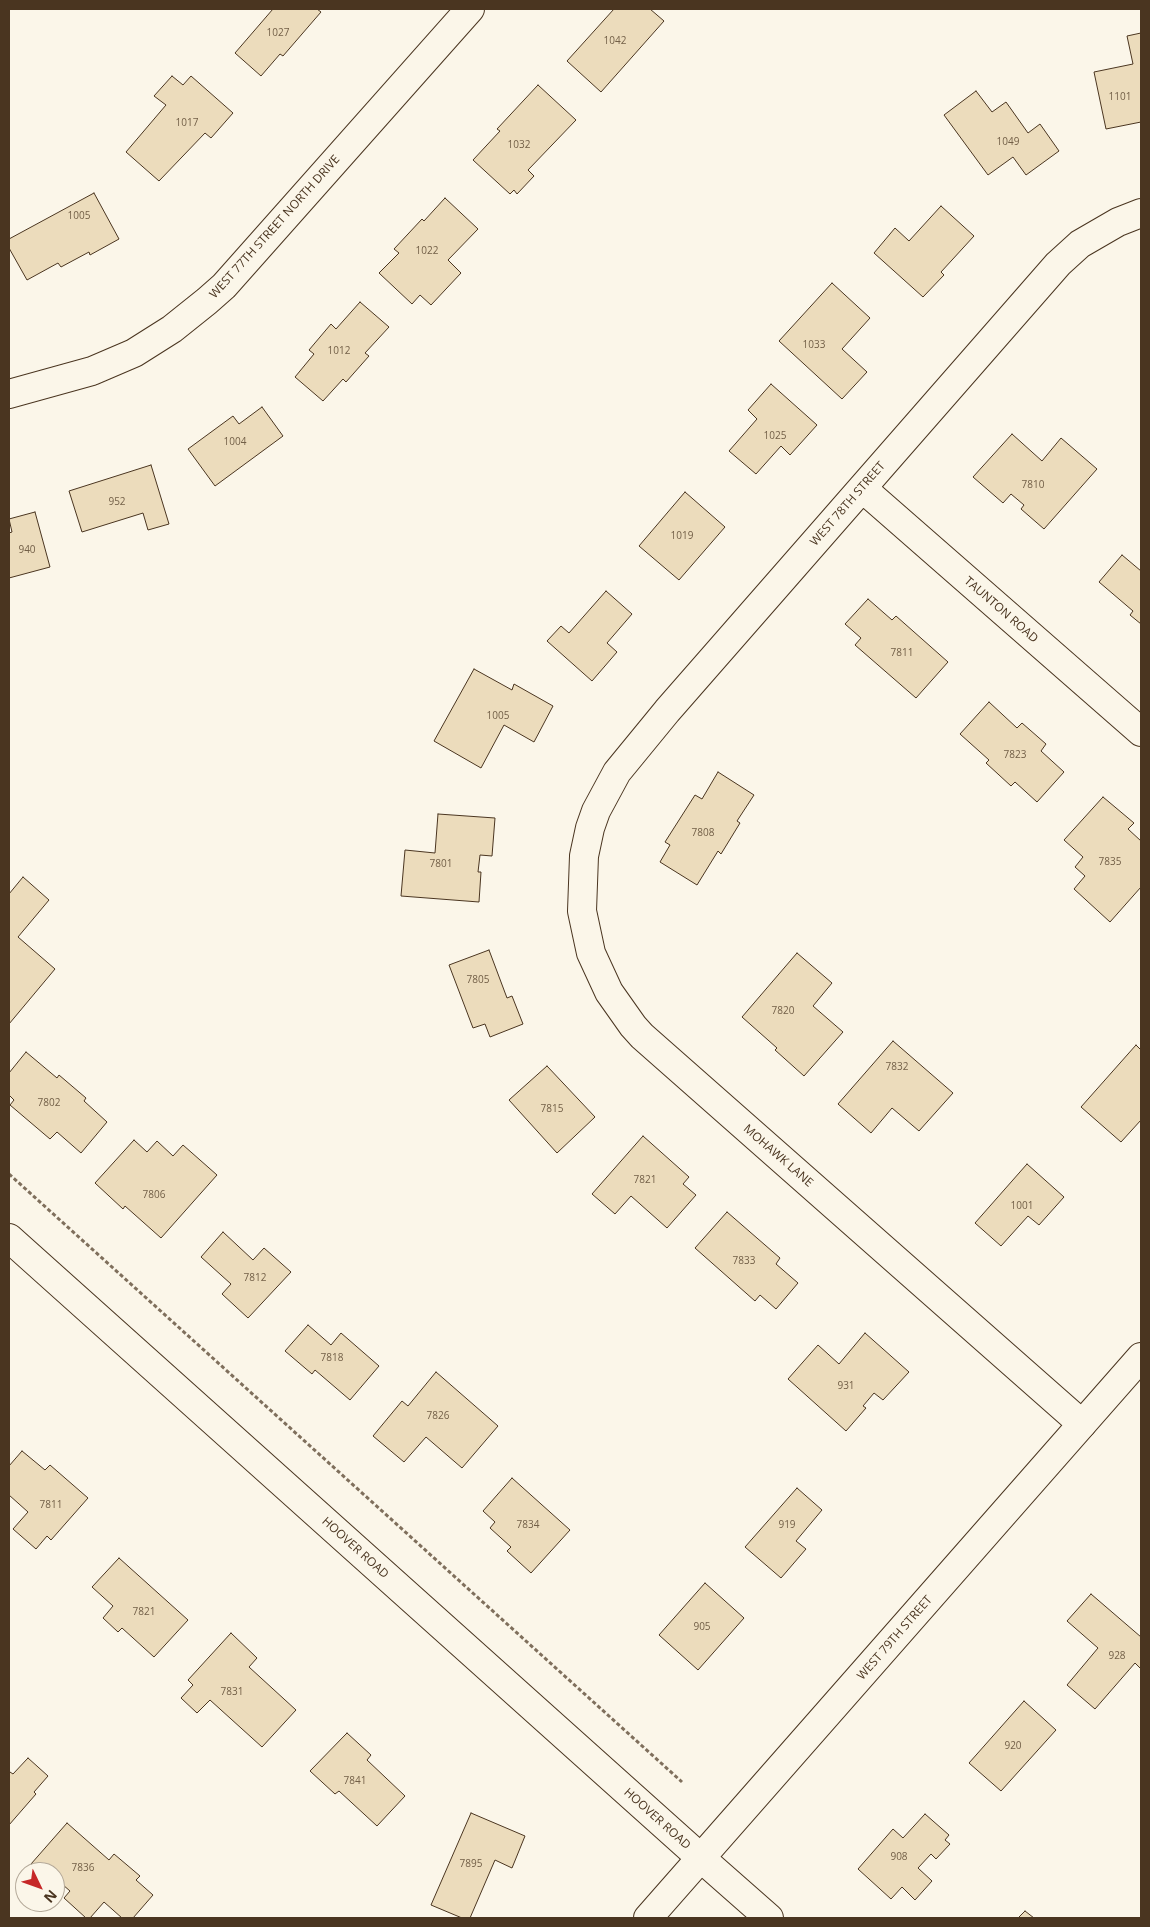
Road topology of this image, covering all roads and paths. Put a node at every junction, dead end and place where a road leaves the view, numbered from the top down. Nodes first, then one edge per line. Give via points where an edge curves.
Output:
1 (470, 9) edge
2 (1141, 213) edge
3 (9, 394) edge
4 (862, 488) junction
5 (1141, 732) edge
6 (590, 828) joint
7 (9, 1174) edge
8 (9, 1238) edge
9 (1141, 1357) edge
10 (1082, 1424) junction
11 (682, 1782) dead end
12 (702, 1859) junction
13 (648, 1918) edge
14 (769, 1918) edge

1 - 3 street, WEST 77TH STREET NORTH DRIVE via 224,286 207,301 134,353 92,371
2 - 4 street, WEST 78TH STREET via 1118,222 1068,253
4 - 5 street, TAUNTON ROAD
4 - 6 street, WEST 78TH STREET via 627,757 596,811
6 - 10 street, MOHAWK LANE via 584,856 582,898 588,940 602,979 633,1026
7 - 11 path
8 - 12 street, HOOVER ROAD
9 - 10 street, WEST 79TH STREET
10 - 12 street, WEST 79TH STREET
12 - 13 street, WEST 79TH STREET
12 - 14 street, HOOVER ROAD

